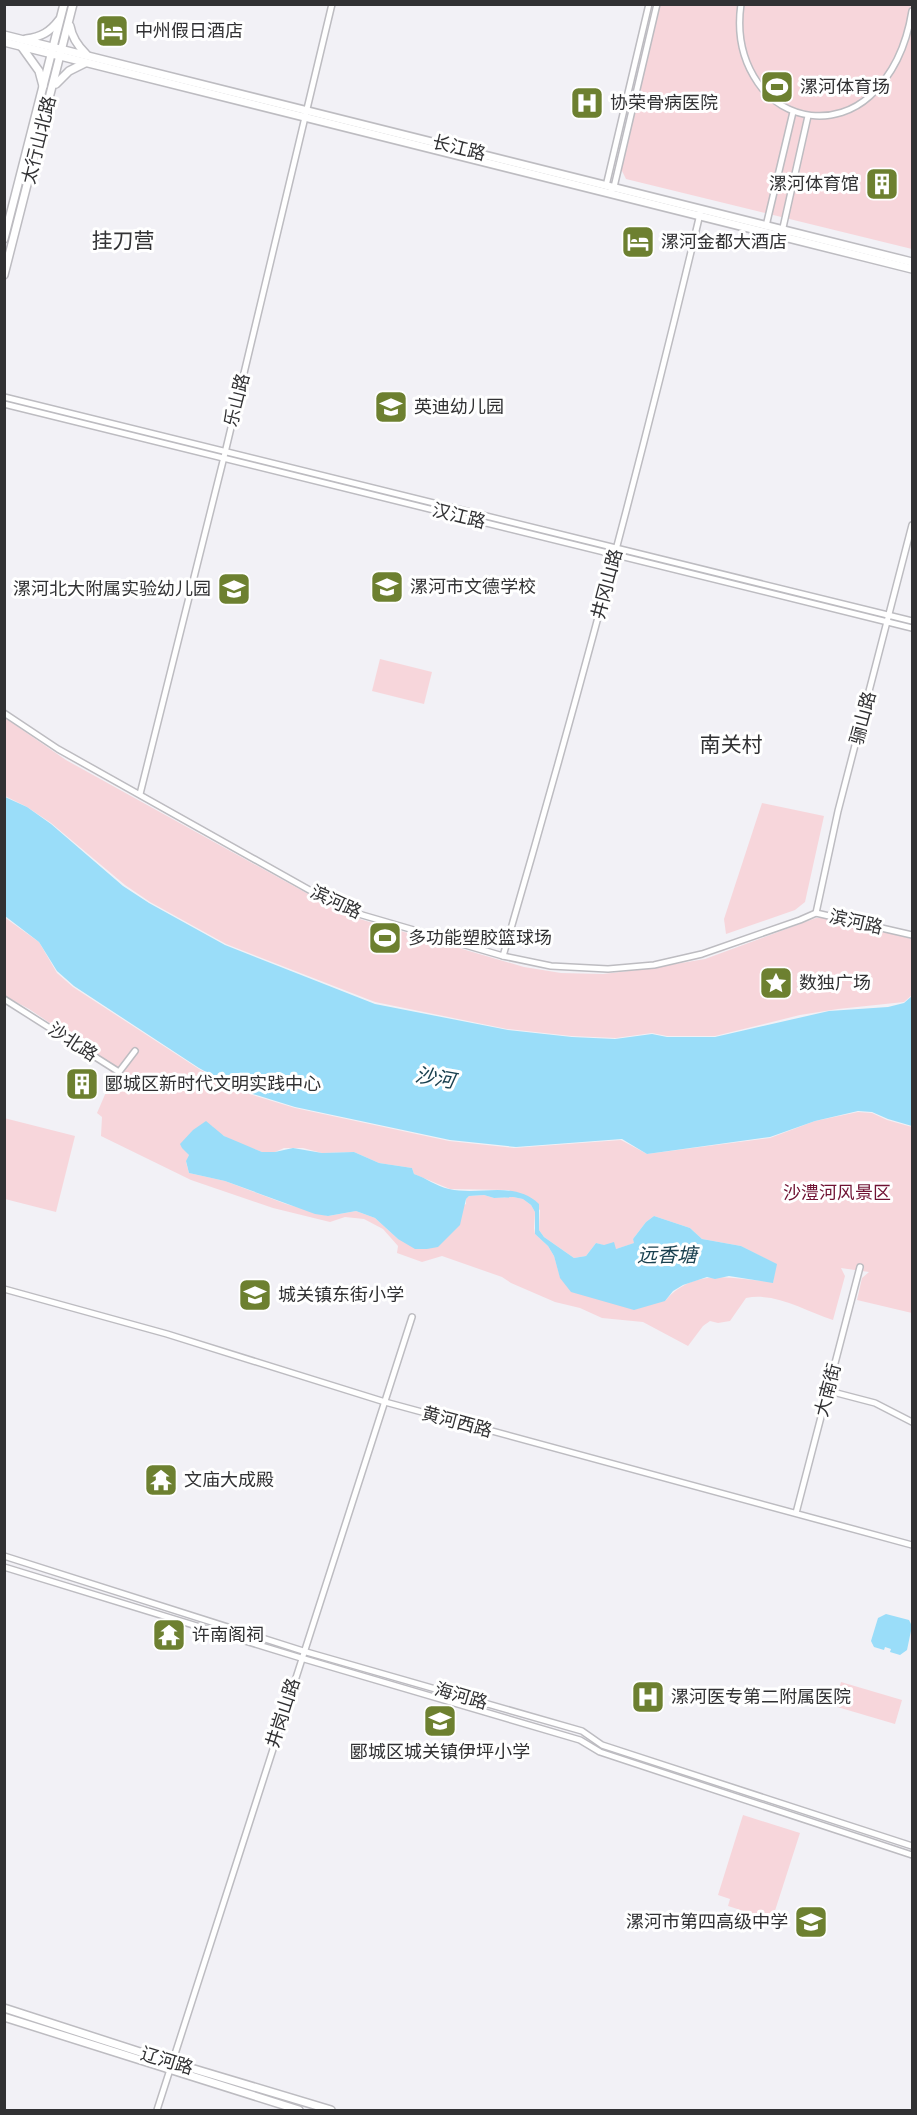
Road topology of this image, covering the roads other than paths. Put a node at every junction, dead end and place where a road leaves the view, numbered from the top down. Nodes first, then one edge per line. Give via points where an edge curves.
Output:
1 (64, 4) edge
2 (73, 4) edge
3 (332, 4) edge
4 (650, 4) edge
5 (657, 4) edge
6 (741, 4) edge
7 (912, 11) edge
8 (61, 18) junction
9 (69, 21) junction
10 (4, 35) edge
11 (4, 42) edge
12 (22, 43) junction
13 (57, 52) junction
14 (87, 59) junction
15 (43, 88) junction
16 (52, 91) junction
17 (793, 112) junction
18 (306, 114) junction
19 (808, 116) junction
20 (609, 188) junction
21 (701, 213) junction
22 (766, 226) junction
23 (781, 233) junction
24 (4, 239) edge
25 (912, 262) edge
26 (912, 268) edge
27 (4, 275) edge
28 (4, 397) edge
29 (4, 404) edge
30 (224, 454) junction
31 (912, 525) edge
32 (616, 552) junction
33 (889, 619) junction
34 (912, 621) edge
35 (912, 628) edge
36 (4, 713) edge
37 (140, 795) junction
38 (816, 913) junction
39 (912, 935) edge
40 (503, 956) junction
41 (4, 999) edge
42 (135, 1051) dead end
43 (860, 1267) dead end
44 (4, 1289) edge
45 (412, 1317) dead end
46 (829, 1391) junction
47 (385, 1402) junction
48 (912, 1422) edge
49 (796, 1513) junction
50 (912, 1545) edge
51 (4, 1556) edge
52 (4, 1567) edge
53 (303, 1651) junction
54 (301, 1658) junction
55 (912, 1846) edge
56 (912, 1855) edge
57 (4, 2008) edge
58 (4, 2017) edge
59 (174, 2063) junction
60 (171, 2071) junction
61 (157, 2110) edge
62 (299, 2110) edge
63 (331, 2110) edge

1 - 8 main road, 太行山北路
2 - 9 main road, 太行山北路
3 - 18 street, 乐山路
4 - 20 street
5 - 20 street
6 - 17 street via 740,37 752,74 774,102
7 - 19 street via 903,47 870,96 840,112
8 - 12 main road via 51,31
8 - 13 main road, 太行山北路
9 - 13 main road, 太行山北路
9 - 14 main road via 71,34
10 - 12 main road, 长江路
11 - 12 main road, 长江路
12 - 13 main road, 长江路
12 - 15 main road via 39,71
13 - 14 main road, 长江路
13 - 15 main road, 太行山北路
13 - 16 main road, 太行山北路
14 - 16 main road via 58,79
14 - 18 main road, 长江路
15 - 24 main road, 太行山北路
16 - 27 main road, 太行山北路
17 - 19 street
17 - 22 street
18 - 20 main road, 长江路
18 - 30 street, 乐山路
19 - 23 street
20 - 21 main road, 长江路
21 - 22 main road, 长江路
21 - 23 main road, 长江路
21 - 32 street, 井冈山路
22 - 23 main road, 长江路
23 - 25 main road, 长江路
23 - 26 main road, 长江路
28 - 30 street, 汉江路
29 - 30 street, 汉江路
30 - 32 street, 汉江路
30 - 37 street, 乐山路
31 - 33 street, 骊山路
32 - 33 street, 汉江路
32 - 40 street, 井冈山路
33 - 34 street, 汉江路
33 - 35 street, 汉江路
33 - 38 street, 骊山路 via 838,811
36 - 37 street, 滨河路
37 - 40 street, 滨河路 via 345,910
38 - 39 street, 滨河路
38 - 40 street, 滨河路 via 702,954 654,965 608,969 551,966
41 - 42 street, 沙北路 via 119,1072
43 - 46 street, 大南街
44 - 47 street, 黄河西路 via 167,1334
45 - 47 street, 井岗山路
46 - 48 street via 875,1403
46 - 49 street, 大南街
47 - 49 street, 黄河西路
47 - 53 street, 井岗山路
49 - 50 street, 黄河西路
51 - 53 street, 海河路
52 - 54 street, 海河路
53 - 54 street, 井岗山路
53 - 55 street, 海河路 via 582,1731 602,1745
54 - 56 street, 海河路 via 580,1740 600,1752
54 - 59 street, 井岗山路
57 - 59 main road, 辽河路
58 - 60 main road, 辽河路
59 - 60 street, 井岗山路
59 - 63 main road, 辽河路
60 - 61 street, 井岗山路
60 - 62 main road, 辽河路

